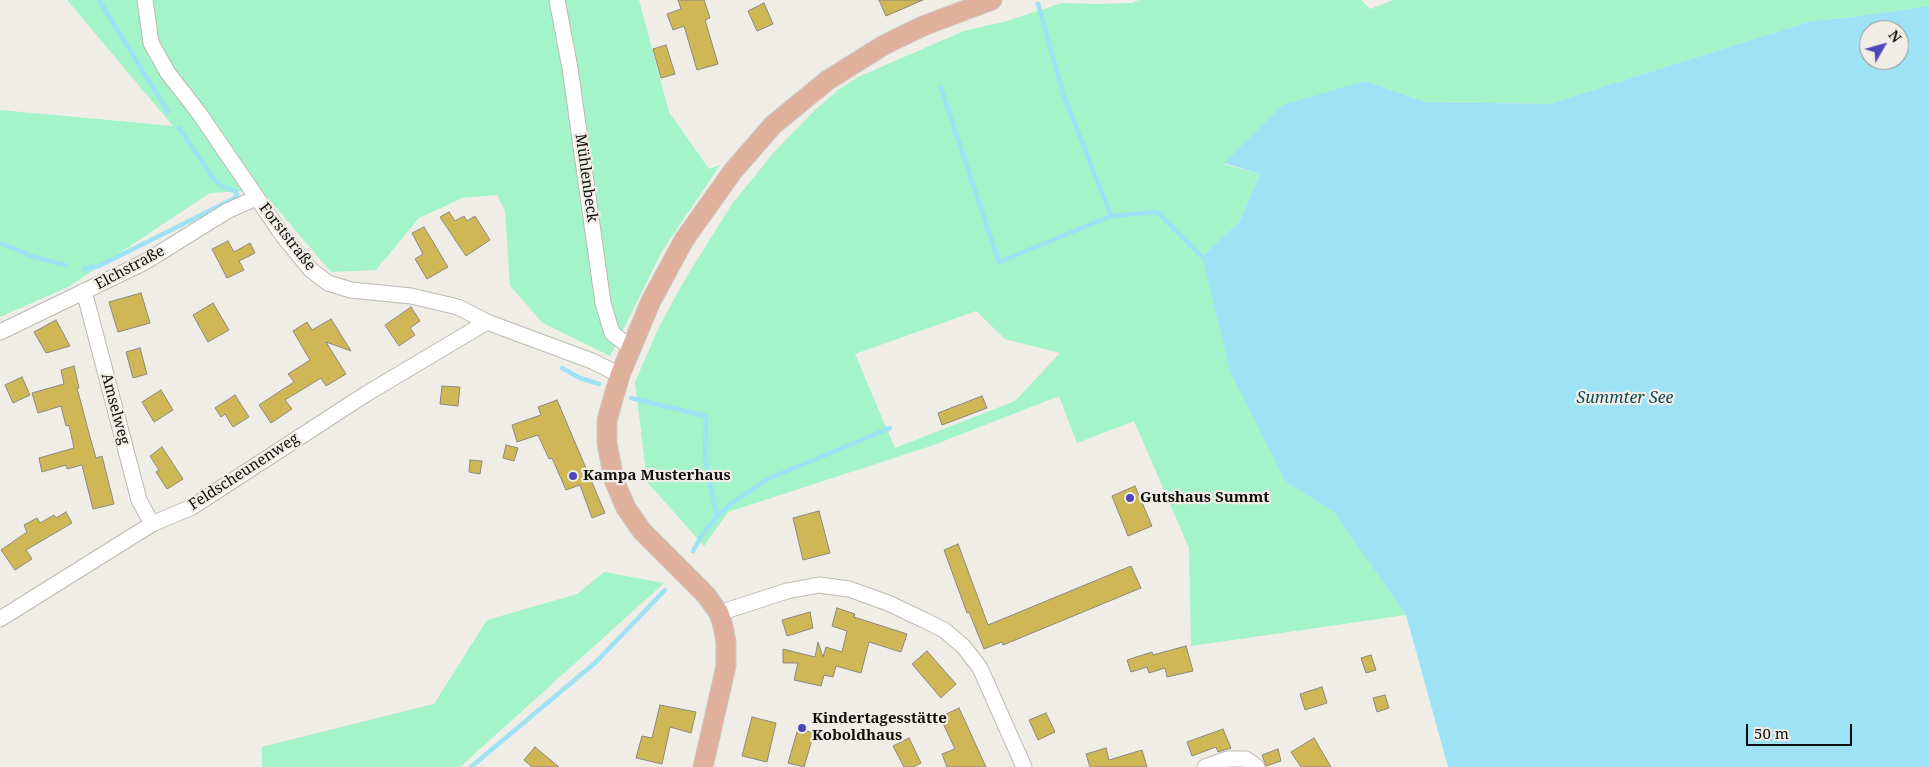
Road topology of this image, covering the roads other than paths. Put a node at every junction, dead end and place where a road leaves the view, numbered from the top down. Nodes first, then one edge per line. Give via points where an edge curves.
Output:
1 (145, 0) edge
2 (557, 0) edge
3 (992, 0) edge
4 (256, 198) junction
5 (84, 291) junction
6 (487, 322) junction
7 (0, 332) edge
8 (630, 347) junction
9 (620, 375) junction
10 (152, 524) junction
11 (720, 613) junction
12 (0, 619) edge
13 (703, 767) edge
14 (1024, 767) edge
15 (1205, 767) edge
16 (1257, 767) edge

1 - 4 street, Forststraße via 151,43 160,60
2 - 8 street, Mühlenbeck via 570,68 603,302 612,333
3 - 8 main road via 923,26 884,45 828,80 773,125 732,171 684,240
4 - 5 street, Elchstraße via 227,211 145,262
4 - 6 street, Forststraße via 283,236 312,270 328,283 359,291 433,300 458,307
5 - 7 street, Elchstraße
5 - 10 street, Amselweg via 139,500
6 - 9 street, Forststraße via 592,361
6 - 10 street, Feldscheunenweg via 366,394 192,507
8 - 9 main road
9 - 11 main road via 607,420 607,442 614,480 626,508 642,531 696,584
10 - 12 street, Feldscheunenweg
11 - 13 main road via 726,642 726,666
11 - 14 street via 787,591 819,585 848,589 888,603 944,630 963,646 980,668
15 - 16 street via 1227,759 1246,759

